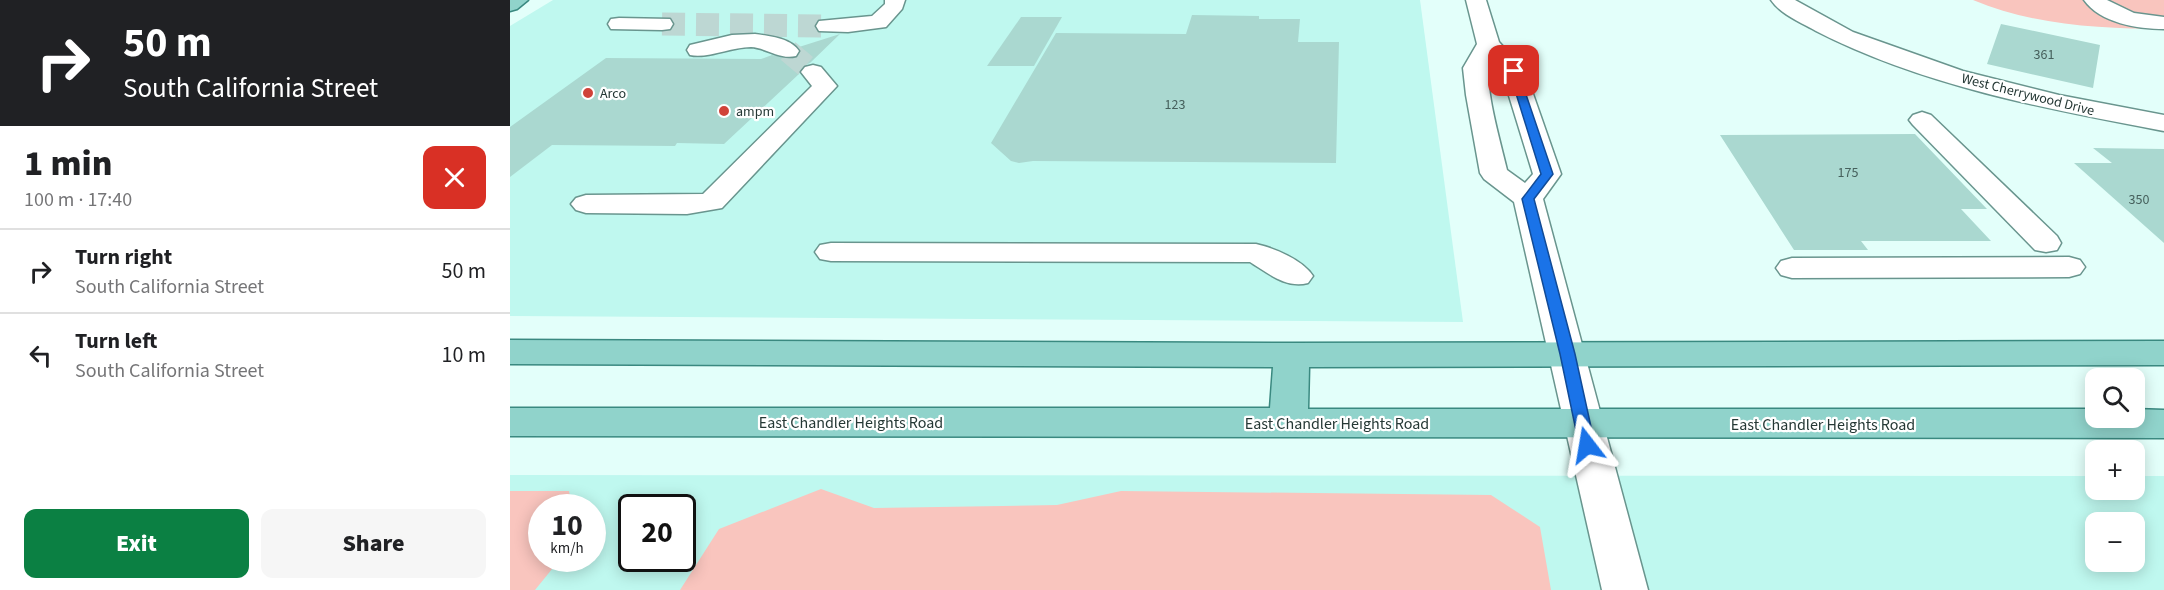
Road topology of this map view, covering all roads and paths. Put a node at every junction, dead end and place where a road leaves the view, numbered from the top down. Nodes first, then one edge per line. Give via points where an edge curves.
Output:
1 (518, 0) edge
2 (1476, 0) edge
3 (1781, 0) edge
4 (2094, 0) edge
5 (898, 2) edge
6 (510, 5) edge
7 (2164, 23) edge
8 (619, 24) dead end
9 (662, 24) tunnel mouth
10 (827, 26) tunnel mouth
11 (1488, 44) junction
12 (698, 50) dead end
13 (788, 51) tunnel mouth
14 (813, 72) tunnel mouth
15 (1922, 120) dead end
16 (2164, 123) edge
17 (1484, 126) junction
18 (1533, 127) junction
19 (1528, 199) junction
20 (586, 204) dead end
21 (2046, 243) dead end
22 (831, 252) dead end
23 (2069, 267) dead end
24 (1792, 268) dead end
25 (1297, 276) dead end
26 (510, 352) edge
27 (2164, 353) edge
28 (1568, 354) junction
29 (1292, 355) junction
30 (510, 422) edge
31 (1288, 422) junction
32 (2164, 423) edge
33 (1582, 424) junction
34 (1625, 590) edge

1 - 6 main road
2 - 11 street
3 - 16 street, West Cherrywood Drive via 1846,38 1928,69 2059,104
4 - 7 street via 2119,16
5 - 10 street via 878,22
8 - 9 street
11 - 17 street via 1475,68
11 - 18 street via 1514,71
12 - 13 street via 726,41 758,41 776,43
14 - 20 street via 825,86 712,202
15 - 21 street
17 - 18 street
17 - 19 street via 1494,173
18 - 19 street via 1547,174
19 - 28 street
22 - 25 street via 1256,253
23 - 24 street
26 - 29 main road
27 - 28 main road
28 - 29 main road
28 - 33 street
29 - 31 main road
30 - 31 main road, East Chandler Heights Road
31 - 33 main road, East Chandler Heights Road
32 - 33 main road, East Chandler Heights Road
33 - 34 street

